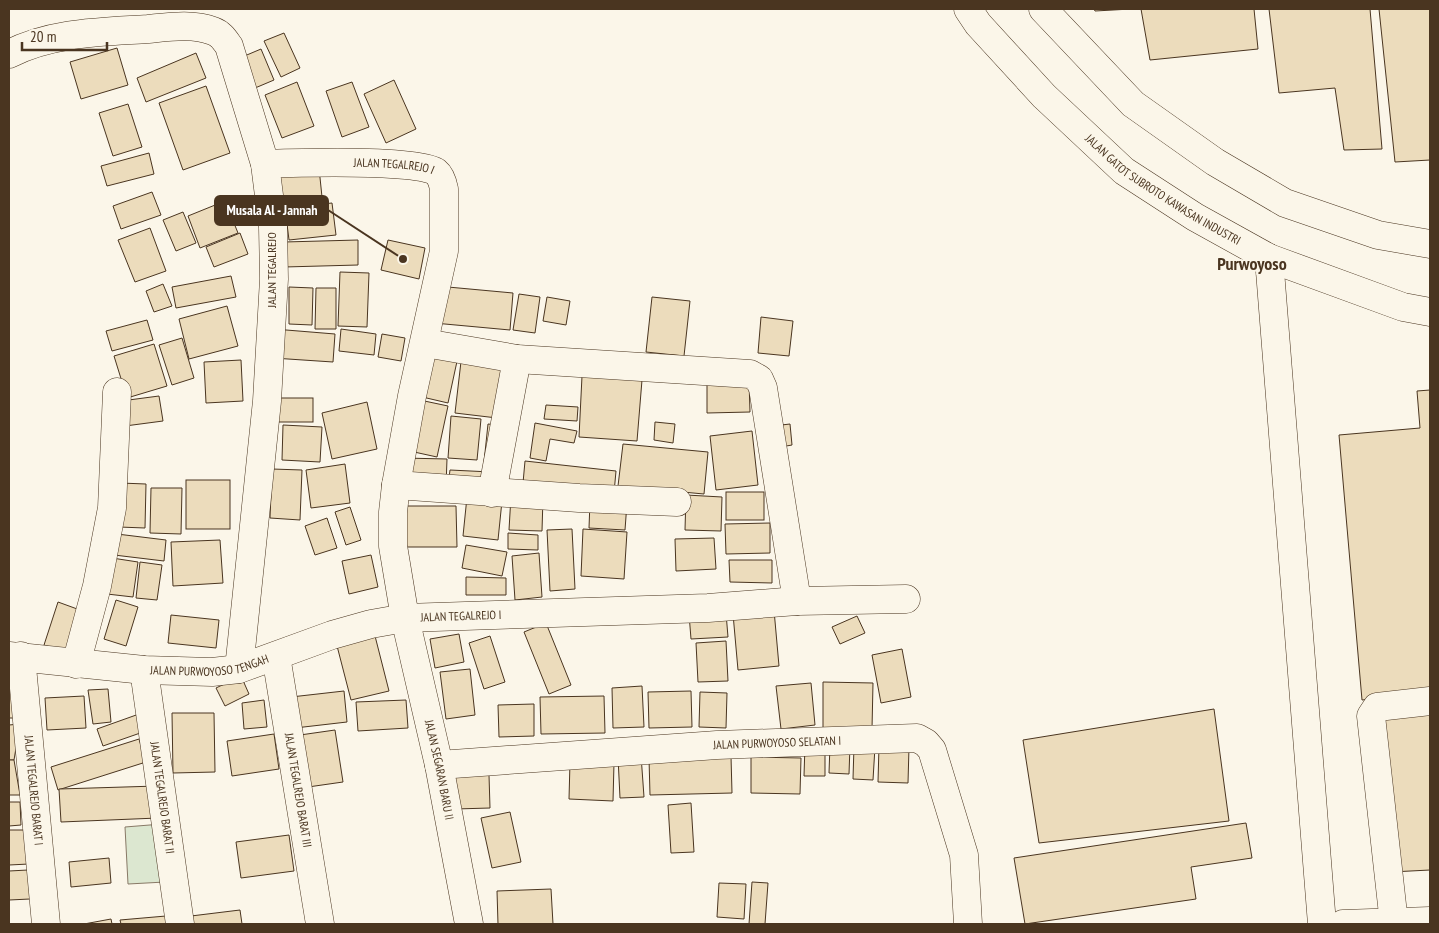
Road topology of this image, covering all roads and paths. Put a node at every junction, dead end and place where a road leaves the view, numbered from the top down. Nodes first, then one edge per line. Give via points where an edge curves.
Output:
1 (968, 9) edge
2 (1044, 9) edge
3 (9, 54) edge
4 (265, 164) junction
5 (1430, 244) edge
6 (1268, 258) junction
7 (1430, 312) edge
8 (425, 343) junction
9 (518, 359) junction
10 (117, 392) dead end
11 (396, 485) junction
12 (492, 493) junction
13 (677, 502) dead end
14 (906, 599) dead end
15 (797, 601) junction
16 (405, 618) junction
17 (15, 656) edge
18 (276, 656) junction
19 (76, 664) junction
20 (239, 669) junction
21 (144, 670) junction
22 (1430, 701) edge
23 (439, 765) junction
24 (1430, 920) edge
25 (1394, 923) junction
26 (46, 924) edge
27 (180, 924) edge
28 (320, 924) edge
29 (469, 924) edge
30 (968, 924) edge
31 (1322, 924) edge
32 (1343, 924) edge

1 - 6 street, JALAN GATOT SUBROTO KAWASAN INDUSTRI via 1044,96 1124,171
2 - 5 street via 1133,104 1215,162 1285,202 1378,235
3 - 4 street, JALAN TEGALREJO via 35,42 85,33 187,26 212,30 222,36 228,46
4 - 8 street, JALAN TEGALREJO I via 403,165 437,172 444,189 444,251
4 - 20 street, JALAN TEGALREJO via 273,227 274,279 267,402
6 - 7 street, JALAN GATOT SUBROTO KAWASAN INDUSTRI via 1403,306
6 - 31 street
8 - 9 street
8 - 11 street, JALAN TEGALREJO I
9 - 12 street
9 - 15 street via 750,374 759,379
10 - 19 street via 112,508 98,586
11 - 12 street
11 - 16 street, JALAN TEGALREJO I via 393,546
12 - 13 street
14 - 15 street, JALAN TEGALREJO I
15 - 16 street, JALAN TEGALREJO I via 708,608
16 - 18 street, JALAN PURWOYOSO TENGAH via 354,628
16 - 23 street, JALAN SEGARAN BARU II
17 - 19 street, JALAN PURWOYOSO TENGAH
17 - 26 street, JALAN TEGALREJO BARAT I
18 - 20 street, JALAN PURWOYOSO TENGAH
18 - 28 street, JALAN TEGALREJO BARAT III
19 - 21 street, JALAN PURWOYOSO TENGAH
20 - 21 street, JALAN PURWOYOSO TENGAH via 192,672
21 - 27 street, JALAN TEGALREJO BARAT II
22 - 25 street via 1377,707 1371,716
23 - 29 street, JALAN SEGARAN BARU II
23 - 30 street, JALAN PURWOYOSO SELATAN I via 707,745 917,738 932,750 964,855
24 - 25 street
25 - 32 street

